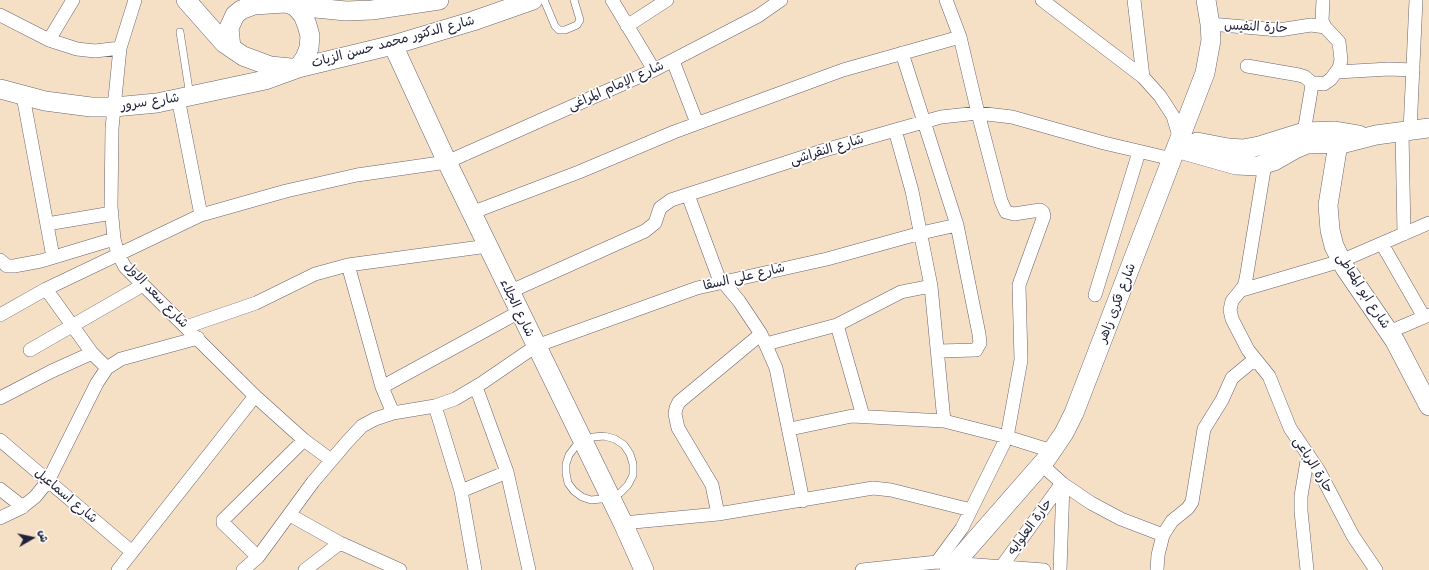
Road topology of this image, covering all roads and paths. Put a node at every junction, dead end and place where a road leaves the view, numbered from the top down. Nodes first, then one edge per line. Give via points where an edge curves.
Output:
1 (73, 0) edge
2 (134, 0) edge
3 (186, 0) edge
4 (439, 0) edge
5 (533, 0) edge
6 (544, 0) edge
7 (574, 0) edge
8 (612, 0) edge
9 (667, 0) edge
10 (781, 0) edge
11 (946, 0) edge
12 (1042, 0) edge
13 (1134, 0) edge
14 (1206, 0) edge
15 (1323, 0) edge
16 (1416, 0) edge
17 (286, 3) edge
18 (0, 15) edge
19 (1210, 24) junction
20 (627, 26) junction
21 (1325, 27) junction
22 (180, 32) dead end
23 (960, 37) junction
24 (49, 40) junction
25 (393, 45) junction
26 (120, 48) junction
27 (231, 48) junction
28 (902, 53) junction
29 (673, 61) junction
30 (1247, 66) dead end
31 (298, 68) junction
32 (654, 70) junction
33 (1413, 70) junction
34 (1337, 72) junction
35 (1143, 78) junction
36 (1313, 84) junction
37 (0, 89) edge
38 (23, 96) junction
39 (184, 97) junction
40 (114, 107) junction
41 (978, 113) junction
42 (924, 122) junction
43 (697, 123) junction
44 (1429, 128) edge
45 (894, 130) junction
46 (1406, 131) junction
47 (1304, 132) junction
48 (1366, 137) junction
49 (1338, 144) junction
50 (1176, 149) junction
51 (1139, 152) junction
52 (447, 162) junction
53 (1266, 164) junction
54 (688, 195) junction
55 (112, 213) junction
56 (471, 213) junction
57 (201, 216) junction
58 (1429, 223) edge
59 (47, 224) junction
60 (957, 225) junction
61 (921, 233) junction
62 (1404, 234) junction
63 (114, 239) junction
64 (1382, 244) junction
65 (488, 246) junction
66 (118, 254) junction
67 (53, 257) junction
68 (0, 260) edge
69 (1341, 261) junction
70 (348, 265) junction
71 (721, 281) junction
72 (143, 286) junction
73 (930, 286) junction
74 (46, 289) junction
75 (1242, 290) junction
76 (509, 292) junction
77 (1095, 295) dead end
78 (519, 312) junction
79 (0, 314) edge
80 (1427, 316) edge
81 (837, 325) junction
82 (72, 326) junction
83 (186, 327) junction
84 (1389, 332) junction
85 (198, 338) junction
86 (764, 339) junction
87 (536, 346) junction
88 (30, 350) dead end
89 (938, 351) junction
90 (92, 353) junction
91 (1255, 359) junction
92 (107, 368) junction
93 (382, 387) junction
94 (476, 387) junction
95 (1426, 395) edge
96 (255, 396) junction
97 (0, 398) edge
98 (435, 406) junction
99 (393, 413) junction
100 (863, 416) junction
101 (944, 421) junction
102 (790, 429) junction
103 (1007, 437) junction
104 (0, 440) edge
105 (304, 440) junction
106 (583, 442) junction
107 (1308, 455) junction
108 (1047, 458) junction
109 (331, 460) junction
110 (507, 472) junction
111 (48, 481) junction
112 (1062, 484) junction
113 (0, 489) edge
114 (461, 490) junction
115 (611, 498) junction
116 (803, 501) junction
117 (23, 507) junction
118 (971, 510) junction
119 (718, 514) junction
120 (290, 515) junction
121 (0, 518) edge
122 (623, 523) junction
123 (1163, 535) junction
124 (340, 543) junction
125 (132, 552) junction
126 (258, 558) junction
127 (947, 565) edge
128 (1000, 568) edge
129 (118, 570) edge
130 (243, 570) edge
131 (305, 570) edge
132 (400, 570) edge
133 (475, 570) edge
134 (529, 570) edge
135 (644, 570) edge
136 (862, 570) edge
137 (1044, 570) edge
138 (1060, 570) edge
139 (1157, 570) edge
140 (1307, 570) edge
141 (1376, 570) edge

1 - 24 street
2 - 26 street, شارع سعد الاول
3 - 27 street
4 - 17 street via 372,10 346,11
5 - 25 street, شارع الدكتور محمد حسن الزيات
6 - 7 lane via 559,30 577,25 580,20
8 - 20 street
9 - 20 street
10 - 29 street, شارع الإمام المراغى via 758,16
11 - 23 street
12 - 35 street
13 - 35 street
14 - 19 street, شارع فكرى زاهر
15 - 21 street via 1322,17
16 - 33 street
17 - 27 street via 254,5 241,10 235,15 229,28
17 - 31 street via 303,15 310,36 309,48
18 - 24 street
19 - 21 street, حارة النفيس via 1279,30
19 - 50 street, شارع فكرى زاهر via 1207,69
20 - 32 street
21 - 34 street via 1340,46 1342,60
22 - 39 lane
23 - 28 street
23 - 41 street
24 - 26 street via 77,49 95,51
25 - 31 street, شارع الدكتور محمد حسن الزيات
25 - 52 street, شارع الجلاء
26 - 40 street, شارع سعد الاول
27 - 31 street via 256,62
28 - 42 street
28 - 43 street via 843,70
29 - 32 street, شارع الإمام المراغى
29 - 43 street
30 - 36 street via 1299,75
31 - 39 street, شارع سرور via 265,80
32 - 52 street, شارع الإمام المراغى
33 - 34 street
33 - 46 street
34 - 36 street via 1326,83
35 - 50 street via 1160,96 1172,116
36 - 47 street
37 - 38 street, شارع سرور
38 - 40 street, شارع سرور via 68,105
38 - 59 street
39 - 40 street, شارع سرور via 150,104
39 - 57 street
40 - 55 street, شارع سعد الاول via 110,175
41 - 42 street, شارع النقراشى
41 - 51 street, شارع النقراشى via 1012,117
41 - 103 street via 1006,212 1014,214 1040,210 1044,216 1019,285 1021,360
42 - 45 street, شارع النقراشى
42 - 60 street
43 - 56 street
44 - 46 street
45 - 54 street, شارع النقراشى
45 - 61 street
46 - 48 street
46 - 62 street
47 - 48 street via 1335,131
47 - 50 street via 1244,149
48 - 49 street
49 - 53 street via 1307,144
49 - 69 street, شارع ابو المعاطى via 1328,213 1332,238
50 - 51 street, شارع النقراشى
50 - 53 street via 1236,165
50 - 108 street, شارع فكرى زاهر via 1078,403 1064,433
51 - 77 street
52 - 56 street, شارع الجلاء
52 - 57 street, شارع الإمام المراغى via 314,184
53 - 75 street, حارة الرباعى via 1247,275
54 - 71 street
54 - 76 street, شارع النقراشى via 665,203 660,208 655,223 645,231
55 - 59 street
55 - 63 street, شارع سعد الاول
56 - 65 street, شارع الجلاء
57 - 66 street, شارع الإمام المراغى
58 - 62 street
59 - 67 street
60 - 61 street, شارع على السقا
60 - 89 street via 980,343 976,350
61 - 71 street, شارع على السقا via 834,257
61 - 73 street
62 - 64 street
63 - 66 street, شارع سعد الاول
63 - 67 street
64 - 69 street
64 - 80 street
65 - 70 street
65 - 76 street, شارع الجلاء
66 - 72 street, شارع سعد الاول via 125,267
66 - 74 street, شارع الإمام المراغى
67 - 68 street via 11,267
69 - 75 street
69 - 84 street, شارع ابو المعاطى
70 - 83 street via 315,274 256,304
70 - 93 street
71 - 86 street via 739,301
71 - 87 street, شارع على السقا
72 - 82 street
72 - 83 street, شارع سعد الاول
73 - 81 street via 901,292
73 - 89 street
74 - 79 street, شارع الإمام المراغى
74 - 82 street
75 - 91 street, حارة الرباعى via 1232,301 1231,314 1242,340
76 - 78 street, شارع الجلاء
78 - 87 street, شارع الجلاء
78 - 93 street
80 - 84 street
81 - 86 street
81 - 100 street
82 - 88 street
82 - 90 street
83 - 85 street, شارع سعد الاول
84 - 95 street, شارع ابو المعاطى
85 - 92 street via 122,359
85 - 96 street, شارع سعد الاول
86 - 102 street via 776,368
86 - 119 street via 679,402 676,408 678,428 712,485
87 - 94 street, شارع على السقا
87 - 106 street, شارع الجلاء
89 - 101 street
90 - 92 street
90 - 97 street
91 - 107 street, حارة الرباعى via 1269,376 1287,421
91 - 123 street via 1232,378 1209,420 1202,440 1192,502 1167,527
92 - 111 street
93 - 99 street
94 - 98 street, شارع على السقا via 455,400
94 - 110 street
96 - 105 street, شارع سعد الاول
96 - 125 street
98 - 99 street, شارع على السقا
98 - 114 street
99 - 109 street, شارع على السقا via 362,426
100 - 101 street
100 - 102 street
101 - 103 street
102 - 116 street
103 - 108 street
103 - 118 street
104 - 111 street, شارع اسماعيل
105 - 109 street, شارع سعد الاول
105 - 126 street via 223,520 223,523
106 - 115 street, شارع الجلاء
106 - 115 lane via 575,447 568,459 568,483 574,491 591,500
106 - 115 lane via 593,437 604,436 624,445 630,454 633,464 628,485
107 - 140 street via 1301,496
107 - 141 street, حارة الرباعى via 1353,536
108 - 112 street
108 - 127 street, شارع فكرى زاهر
109 - 120 street, شارع على السقا
110 - 114 street
110 - 134 street
111 - 117 street
111 - 125 street, شارع اسماعيل
112 - 123 street via 1111,514
112 - 128 street, حارة العلوايه
112 - 138 street
113 - 117 street
114 - 133 street
115 - 122 street, شارع الجلاء
116 - 118 street via 873,488
116 - 119 street
117 - 121 street
118 - 127 street
119 - 122 street
120 - 124 street
120 - 126 street, شارع على السقا
122 - 135 street, شارع الجلاء
123 - 139 street
124 - 131 street
124 - 132 street
125 - 129 street
126 - 130 street, شارع على السقا
127 - 128 street
127 - 136 street
128 - 137 street

